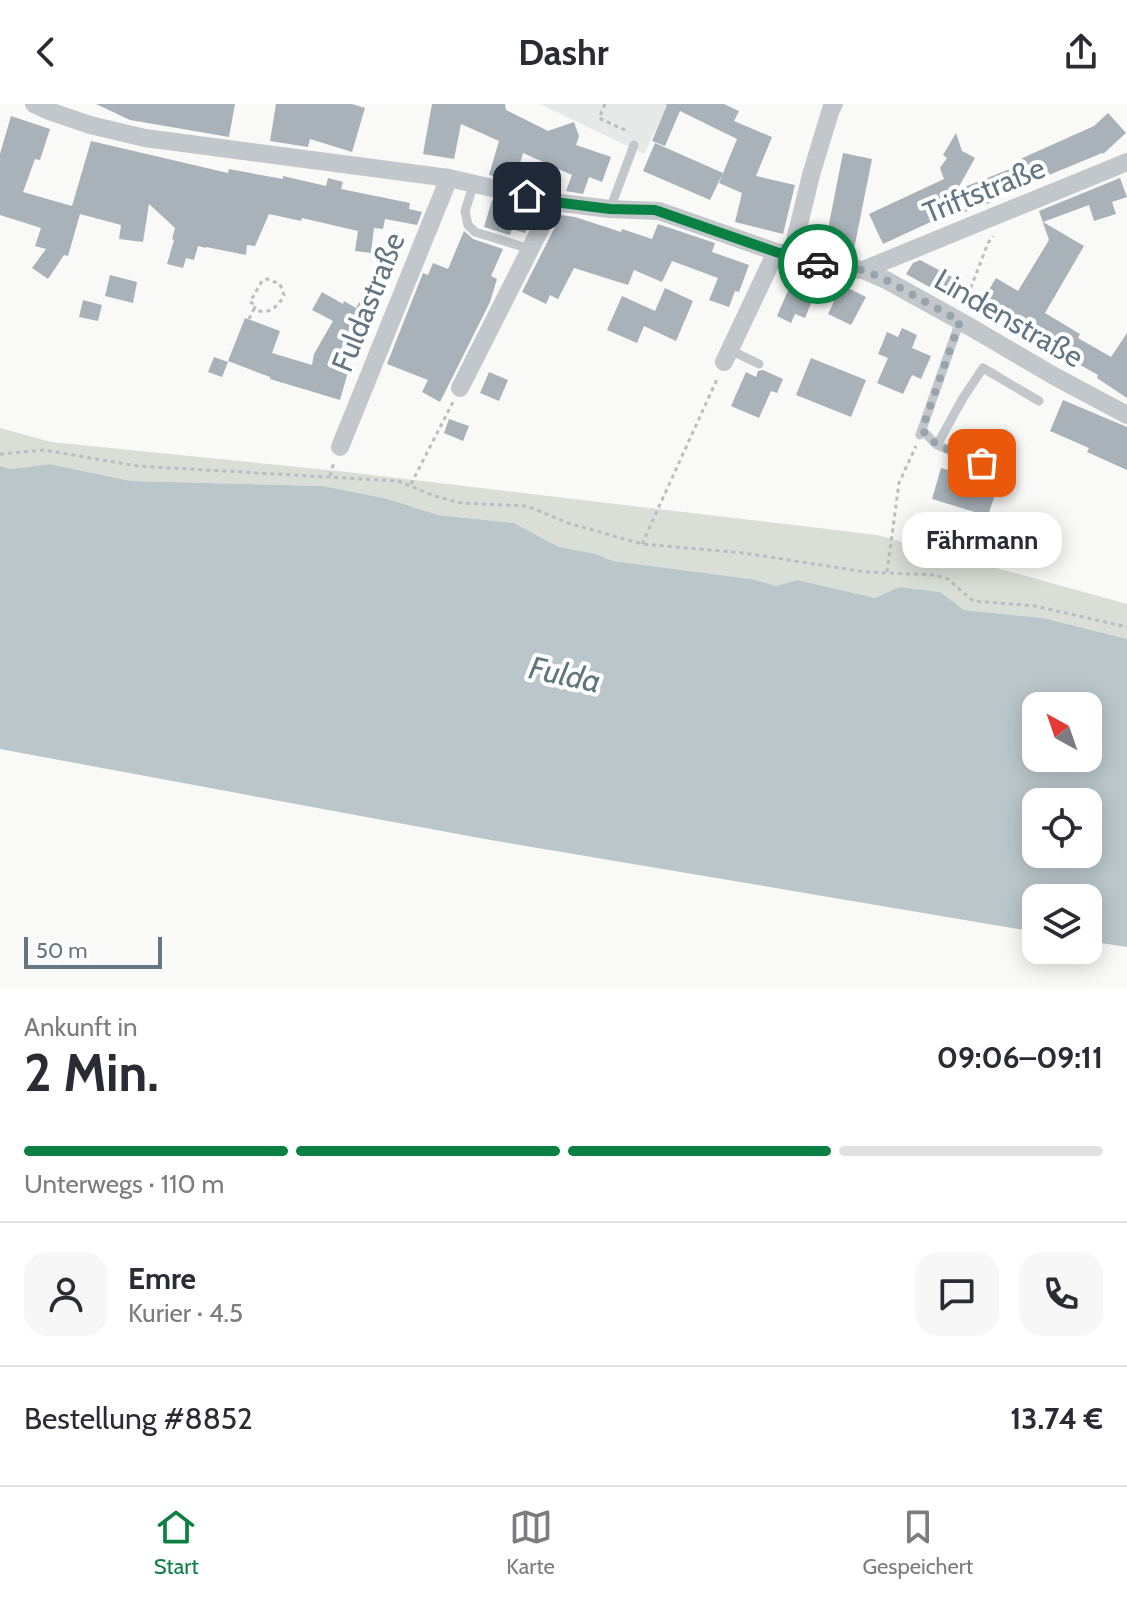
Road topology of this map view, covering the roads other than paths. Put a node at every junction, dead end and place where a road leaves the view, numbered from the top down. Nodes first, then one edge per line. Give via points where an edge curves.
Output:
1 (34, 104) edge
2 (834, 104) edge
3 (634, 145) road end
4 (1127, 162) edge
5 (449, 178) junction
6 (474, 183) junction
7 (554, 202) junction
8 (610, 209) junction
9 (530, 249) junction
10 (784, 254) junction
11 (863, 270) junction
12 (960, 321) junction
13 (727, 356) joint
14 (759, 364) dead end
15 (460, 388) road end
16 (1039, 401) dead end
17 (1127, 415) edge
18 (937, 445) junction
19 (340, 447) dead end
20 (1004, 472) dead end

1 - 5 street via 145,138
2 - 10 street
3 - 8 lane
4 - 11 street, Triftstraße
5 - 6 street
5 - 19 street, Fuldastraße
6 - 7 street
6 - 9 lane via 465,211 468,225 475,232
7 - 8 street
7 - 9 street
8 - 10 street via 659,211
9 - 15 street
10 - 11 street via 828,267
10 - 13 street
11 - 12 street, Lindenstraße
12 - 17 street, Lindenstraße
12 - 18 lane via 921,432
13 - 14 lane
16 - 18 lane via 983,368
18 - 20 lane

